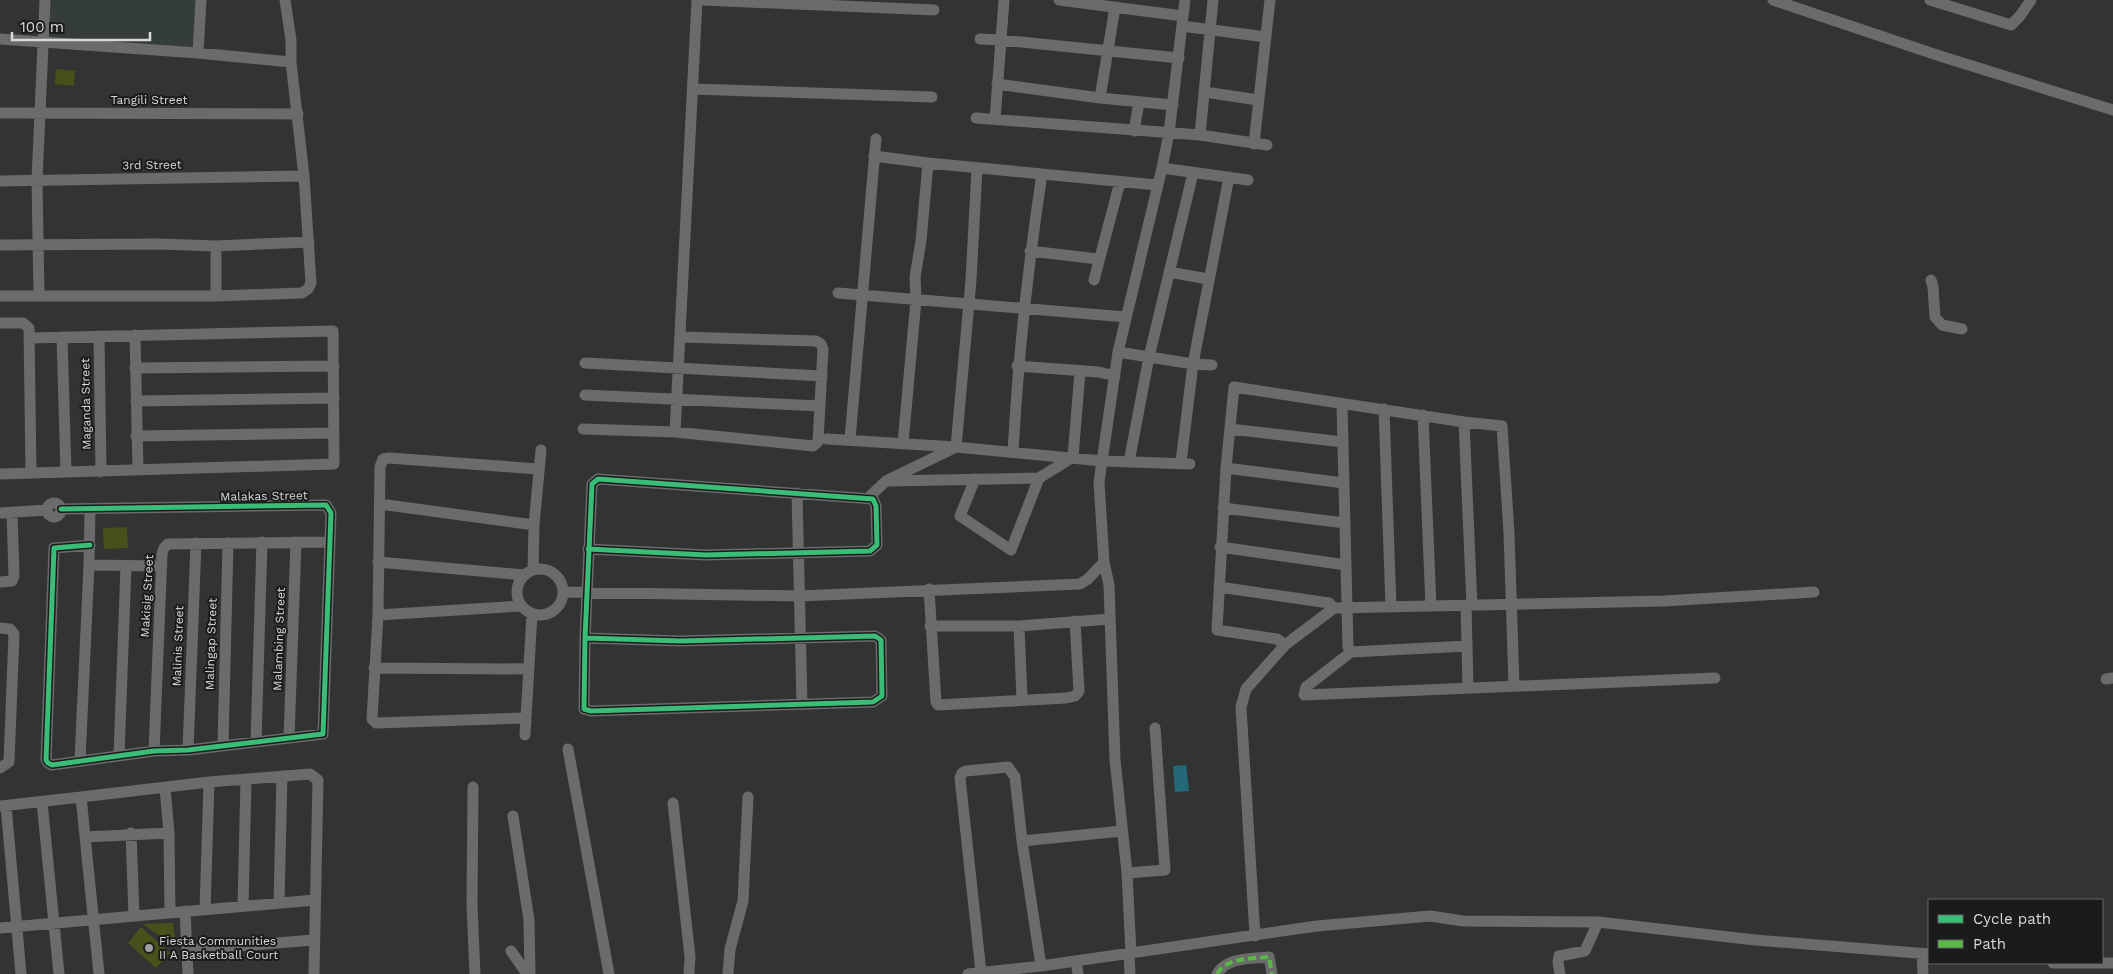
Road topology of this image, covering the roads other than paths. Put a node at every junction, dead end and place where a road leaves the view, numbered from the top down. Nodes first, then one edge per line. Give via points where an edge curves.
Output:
1 (45, 0) edge
2 (201, 0) edge
3 (285, 0) edge
4 (697, 0) edge
5 (703, 0) edge
6 (1004, 0) edge
7 (1059, 0) edge
8 (1185, 0) edge
9 (1213, 0) edge
10 (1270, 0) edge
11 (1773, 0) edge
12 (1930, 0) edge
13 (2031, 0) edge
14 (1152, 6) edge
15 (1115, 7) junction
16 (934, 10) dead end
17 (1182, 21) junction
18 (1210, 30) junction
19 (1266, 37) junction
20 (0, 39) edge
21 (980, 40) dead end
22 (1001, 40) junction
23 (43, 43) junction
24 (1108, 51) junction
25 (198, 54) junction
26 (1179, 58) junction
27 (291, 62) junction
28 (997, 84) junction
29 (693, 89) junction
30 (1205, 92) junction
31 (932, 97) dead end
32 (1100, 98) junction
33 (1258, 100) junction
34 (1139, 102) junction
35 (1173, 105) junction
36 (2113, 110) edge
37 (0, 113) edge
38 (39, 113) junction
39 (298, 114) junction
40 (976, 118) dead end
41 (994, 119) junction
42 (1134, 131) junction
43 (1169, 132) junction
44 (1200, 135) junction
45 (876, 139) dead end
46 (1254, 144) junction
47 (1268, 145) dead end
48 (874, 156) junction
49 (928, 163) junction
50 (977, 168) junction
51 (1162, 168) junction
52 (1193, 173) junction
53 (1042, 174) junction
54 (304, 176) junction
55 (1229, 177) junction
56 (37, 180) junction
57 (1248, 180) dead end
58 (0, 181) edge
59 (1120, 182) junction
60 (1157, 185) junction
61 (309, 242) junction
62 (0, 245) edge
63 (39, 245) junction
64 (216, 246) junction
65 (1030, 251) junction
66 (1098, 259) junction
67 (1169, 272) junction
68 (1208, 279) junction
69 (1094, 280) dead end
70 (1931, 280) dead end
71 (838, 293) dead end
72 (39, 295) junction
73 (863, 295) junction
74 (0, 296) edge
75 (216, 296) junction
76 (916, 300) junction
77 (969, 304) junction
78 (1024, 310) junction
79 (1126, 318) junction
80 (0, 323) edge
81 (1962, 330) dead end
82 (135, 335) junction
83 (99, 336) junction
84 (62, 337) junction
85 (681, 337) junction
86 (29, 338) junction
87 (1118, 352) junction
88 (1149, 357) junction
89 (585, 364) dead end
90 (1193, 364) junction
91 (1212, 365) dead end
92 (334, 366) junction
93 (1017, 366) junction
94 (135, 368) junction
95 (679, 368) junction
96 (1080, 372) junction
97 (822, 376) junction
98 (1115, 376) junction
99 (584, 396) dead end
100 (334, 398) junction
101 (676, 400) junction
102 (136, 401) junction
103 (1342, 404) junction
104 (820, 406) junction
105 (1384, 409) junction
106 (1423, 415) junction
107 (1464, 422) junction
108 (583, 429) dead end
109 (1230, 429) junction
110 (675, 432) junction
111 (334, 433) junction
112 (136, 436) junction
113 (827, 439) dead end
114 (850, 439) junction
115 (1342, 442) junction
116 (903, 443) junction
117 (956, 446) junction
118 (541, 450) dead end
119 (1013, 452) junction
120 (1073, 457) junction
121 (1102, 461) junction
122 (1129, 462) junction
123 (1226, 468) junction
124 (540, 469) junction
125 (138, 470) junction
126 (66, 472) junction
127 (101, 472) junction
128 (32, 473) junction
129 (0, 474) edge
130 (1039, 478) junction
131 (975, 479) junction
132 (886, 481) junction
133 (1344, 483) junction
134 (796, 493) junction
135 (868, 498) junction
136 (380, 504) junction
137 (1223, 508) junction
138 (90, 510) junction
139 (12, 512) junction
140 (0, 513) edge
141 (1345, 522) junction
142 (534, 525) junction
143 (262, 542) junction
144 (296, 542) junction
145 (328, 542) junction
146 (196, 543) junction
147 (228, 543) junction
148 (90, 545) junction
149 (1220, 547) junction
150 (588, 549) junction
151 (798, 553) junction
152 (378, 562) junction
153 (1104, 562) junction
154 (90, 565) junction
155 (1346, 565) junction
156 (162, 566) junction
157 (126, 567) junction
158 (529, 572) junction
159 (0, 582) edge
160 (1218, 587) junction
161 (929, 589) junction
162 (563, 592) junction
163 (588, 592) junction
164 (1814, 592) dead end
165 (799, 596) junction
166 (1510, 604) junction
167 (1469, 605) junction
168 (521, 606) junction
169 (1431, 606) junction
170 (1391, 607) junction
171 (1334, 608) junction
172 (1347, 608) junction
173 (378, 614) junction
174 (532, 614) junction
175 (1110, 619) junction
176 (1075, 621) junction
177 (930, 626) junction
178 (1019, 626) junction
179 (0, 628) edge
180 (800, 637) junction
181 (585, 638) junction
182 (1285, 646) junction
183 (1467, 646) junction
184 (1352, 652) junction
185 (374, 668) junction
186 (529, 669) junction
187 (1715, 678) dead end
188 (1514, 685) junction
189 (1468, 687) junction
190 (1022, 699) junction
191 (802, 704) junction
192 (526, 718) junction
193 (1155, 728) dead end
194 (525, 735) dead end
195 (289, 738) junction
196 (256, 740) junction
197 (223, 745) junction
198 (568, 749) dead end
199 (188, 750) junction
200 (154, 751) junction
201 (119, 756) junction
202 (80, 760) junction
203 (0, 768) edge
204 (282, 776) junction
205 (246, 780) junction
206 (209, 782) junction
207 (165, 788) junction
208 (473, 788) dead end
209 (81, 797) junction
210 (748, 797) dead end
211 (42, 802) junction
212 (673, 803) dead end
213 (3, 806) edge
214 (514, 816) dead end
215 (1122, 831) junction
216 (131, 833) junction
217 (169, 833) junction
218 (85, 837) junction
219 (1022, 841) junction
220 (1127, 873) junction
221 (315, 900) junction
222 (279, 903) junction
223 (243, 906) junction
224 (205, 910) junction
225 (185, 911) junction
226 (170, 913) junction
227 (134, 916) junction
228 (94, 920) junction
229 (1598, 922) junction
230 (54, 923) junction
231 (17, 926) junction
232 (0, 928) edge
233 (1255, 936) junction
234 (314, 940) junction
235 (187, 950) junction
236 (510, 951) dead end
237 (1130, 953) junction
238 (1926, 954) edge
239 (1076, 961) junction
240 (1041, 966) junction
241 (983, 973) edge
242 (21, 974) edge
243 (59, 974) edge
244 (99, 974) edge
245 (188, 974) edge
246 (314, 974) edge
247 (475, 974) edge
248 (528, 974) edge
249 (609, 974) edge
250 (689, 974) edge
251 (728, 974) edge
252 (968, 974) edge
253 (1078, 974) edge
254 (1130, 974) edge
255 (1217, 974) edge
256 (1272, 974) edge
257 (1560, 974) edge
258 (1923, 974) edge

1 - 23 street
2 - 25 street
3 - 27 street
4 - 29 street
5 - 16 street
6 - 22 street
7 - 15 street
8 - 17 street
9 - 18 street
10 - 19 street
11 - 36 street
12 - 13 street via 2011,25
14 - 15 street
14 - 17 street
15 - 24 street
17 - 18 street
17 - 26 street
18 - 19 street
18 - 30 street
19 - 33 street
20 - 23 street
21 - 22 street
22 - 24 street
22 - 28 street
23 - 25 street
23 - 38 street
24 - 26 street
24 - 32 street
25 - 27 street
26 - 35 street
27 - 39 street
28 - 32 street
28 - 41 street
29 - 31 street
29 - 85 street
30 - 33 street
30 - 44 street
32 - 34 street
33 - 46 street
34 - 35 street
34 - 42 street
35 - 43 street
37 - 38 street, Tangili Street
38 - 39 street, Tangili Street
38 - 56 street
39 - 54 street
40 - 41 street
41 - 42 street
42 - 43 street
43 - 44 street
43 - 51 street
44 - 46 street
45 - 48 street
46 - 47 street
48 - 49 street
48 - 73 street
49 - 50 street
49 - 76 street via 915,277
50 - 53 street
50 - 77 street
51 - 52 street
51 - 60 street
52 - 55 street
52 - 67 street
53 - 59 street
53 - 65 street
54 - 56 street, 3rd Street
54 - 61 street
55 - 57 street
55 - 68 street
56 - 58 street, 3rd Street
56 - 63 street
59 - 60 street
59 - 66 street
60 - 79 street
61 - 64 street
61 - 75 street via 311,283 308,290 302,293
62 - 63 street
63 - 64 street
63 - 72 street
64 - 75 street
65 - 66 street
65 - 78 street
66 - 69 street
67 - 68 street
67 - 88 street
68 - 90 street
70 - 81 street via 1935,317 1942,325
71 - 73 street
72 - 74 street
72 - 75 street
73 - 76 street
73 - 114 street
76 - 77 street
76 - 116 street
77 - 78 street
77 - 117 street
78 - 79 street
78 - 93 street
79 - 87 street
80 - 86 street via 23,323 29,328
82 - 83 street
82 - 92 street via 333,331
82 - 94 street
83 - 84 street
83 - 127 street, Maganda Street
84 - 86 street
84 - 126 street
85 - 95 street
85 - 97 street via 816,341 823,350
86 - 128 street
87 - 88 street
87 - 98 street
88 - 90 street
88 - 122 street
89 - 95 street
90 - 91 street
90 - 122 street via 1186,463
92 - 94 street
92 - 100 street
93 - 96 street
93 - 119 street
94 - 102 street
95 - 97 street
95 - 101 street
96 - 98 street
96 - 120 street
97 - 104 street
98 - 121 street
99 - 101 street
100 - 102 street
100 - 111 street
101 - 104 street
101 - 110 street
102 - 112 street
103 - 105 street
103 - 109 street via 1234,387
103 - 115 street
104 - 110 street via 818,442 813,446
105 - 106 street
105 - 170 street
106 - 107 street
106 - 169 street
107 - 166 street via 1502,426
107 - 167 street
108 - 110 street
109 - 115 street
109 - 123 street
111 - 112 street
111 - 125 street via 334,464
112 - 125 street
113 - 114 street
114 - 116 street
115 - 133 street
116 - 117 street
117 - 119 street
117 - 132 street
118 - 124 street
119 - 120 street
120 - 121 street
120 - 130 street
121 - 122 street
121 - 153 street via 1099,498
123 - 133 street
123 - 137 street
124 - 136 street via 383,459
124 - 142 street
125 - 127 street
126 - 127 street
126 - 128 street
128 - 129 street
130 - 131 street
130 - 131 street via 1011,550 960,516
131 - 132 street
132 - 135 street
133 - 141 street
134 - 135 street
134 - 150 street via 598,479 592,484
134 - 151 street
135 - 151 street via 873,499 876,506 877,545 873,550
136 - 142 street
136 - 152 street
137 - 141 street
137 - 149 street
138 - 139 street, Malakas Street via 61,509 52,504 47,510
138 - 145 street, Malakas Street via 326,505 331,513
138 - 148 street
139 - 140 street
139 - 159 street via 14,576 12,581
141 - 155 street
142 - 158 street
143 - 144 street, Makisig Street
143 - 147 street, Makisig Street
143 - 196 street
144 - 145 street, Makisig Street
144 - 195 street, Malambing Street
145 - 195 street, Malakas Street via 323,734
146 - 147 street, Makisig Street
146 - 156 street, Makisig Street via 168,544 162,554
146 - 199 street, Malinis Street
147 - 197 street, Malingap Street
148 - 154 street
148 - 202 street via 54,548 53,562 46,760 52,765
149 - 155 street
149 - 160 street
150 - 151 street via 706,555
150 - 163 street
151 - 165 street
152 - 158 street
152 - 173 street
153 - 161 street via 1080,584
153 - 175 street via 1109,585
154 - 157 street
154 - 202 street
155 - 172 street
156 - 157 street
156 - 200 street, Makisig Street
157 - 201 street
158 - 162 street via 540,569 554,574
158 - 168 street via 517,586
160 - 171 street via 1329,603
160 - 182 street via 1217,630 1277,639
161 - 165 street
161 - 177 street
162 - 163 street
162 - 174 street via 553,611
163 - 165 street
163 - 181 street
164 - 166 street via 1664,601
165 - 180 street
166 - 167 street
166 - 188 street
167 - 169 street
167 - 183 street
168 - 173 street
168 - 174 street
169 - 170 street
170 - 172 street
171 - 172 street
171 - 182 street
172 - 184 street via 1348,647
173 - 185 street
174 - 186 street
175 - 176 street
175 - 215 street via 1115,760
176 - 178 street
176 - 190 street via 1079,691 1075,696 1066,698
177 - 178 street
177 - 190 street via 938,705
178 - 190 street
179 - 203 street via 10,629 14,634 9,762
180 - 181 street via 681,641
180 - 191 street
180 - 191 street via 875,636 881,640 880,698 873,702
181 - 191 street via 584,708 590,711
182 - 233 street via 1246,689 1241,707
183 - 184 street
183 - 189 street
184 - 189 street via 1306,687 1304,695
185 - 186 street
185 - 192 street via 371,714 376,723
186 - 192 street
187 - 188 street
188 - 189 street
192 - 194 street
193 - 220 street via 1164,870
195 - 196 street
196 - 197 street
197 - 199 street
198 - 249 street
199 - 200 street
200 - 201 street
201 - 202 street
204 - 205 street
204 - 221 street via 310,774 318,780
204 - 222 street
205 - 206 street
205 - 223 street
206 - 207 street
206 - 224 street
207 - 209 street
207 - 217 street
208 - 247 street
209 - 211 street
209 - 218 street
210 - 251 street via 743,901 730,949
211 - 213 street
211 - 230 street
212 - 250 street via 690,957
213 - 231 street
214 - 248 street via 528,920
215 - 219 street
215 - 220 street
216 - 217 street
216 - 218 street
216 - 227 street
217 - 226 street
218 - 228 street
219 - 240 street
219 - 241 street via 1012,770 1008,766 962,773 960,778
220 - 237 street
221 - 222 street
221 - 234 street
222 - 223 street
223 - 224 street
224 - 225 street
225 - 226 street
225 - 235 street
226 - 227 street
227 - 228 street
228 - 230 street
228 - 244 street
229 - 233 street via 1463,921 1418,916
229 - 238 street via 1755,940
229 - 257 street via 1585,951 1560,956
230 - 231 street
230 - 243 street
231 - 232 street
231 - 242 street
233 - 237 street
234 - 235 street
234 - 246 street
235 - 245 street
236 - 248 street
237 - 239 street
237 - 254 street
238 - 258 street
239 - 240 street
239 - 253 street
240 - 241 street
241 - 252 street
255 - 256 street via 1229,962 1269,957

